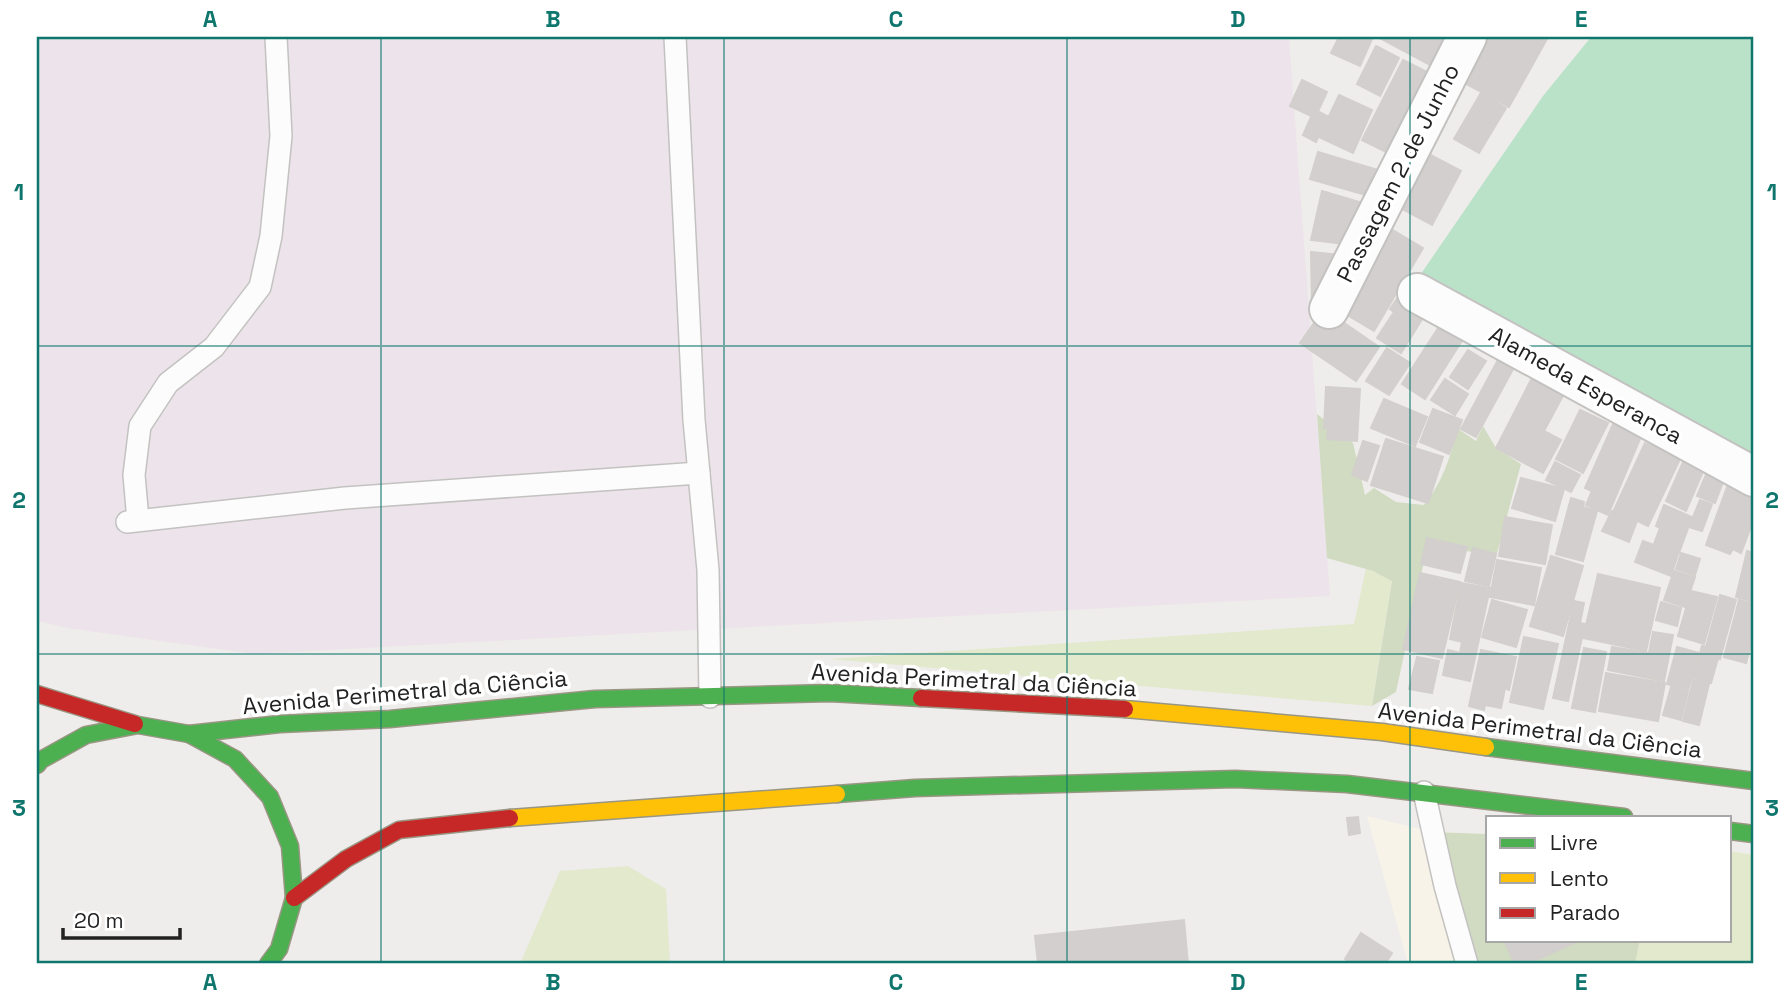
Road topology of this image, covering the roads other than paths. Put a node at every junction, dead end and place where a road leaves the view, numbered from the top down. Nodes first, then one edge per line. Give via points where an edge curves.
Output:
1 (276, 37) edge
2 (675, 37) edge
3 (1467, 37) edge
4 (1417, 293) dead end
5 (1329, 309) dead end
6 (699, 473) junction
7 (1754, 477) edge
8 (37, 694) edge
9 (710, 697) junction
10 (138, 726) junction
11 (190, 734) junction
12 (37, 765) edge
13 (1754, 780) edge
14 (1424, 792) junction
15 (1617, 816) edge
16 (1732, 831) edge
17 (1754, 834) edge
18 (294, 898) junction
19 (268, 964) edge
20 (1467, 964) edge

1 - 6 lane via 281,136 271,236 260,287 214,347 168,383 140,426 133,521 345,498
2 - 6 lane
3 - 5 street, Passagem 2 de Junho
4 - 7 street, Alameda Esperanca
6 - 9 lane via 708,569
8 - 10 main road
9 - 11 main road, Avenida Perimetral da Ciência via 595,699
9 - 13 main road, Avenida Perimetral da Ciência via 830,694 1127,709 1382,732
10 - 11 main road
10 - 12 main road via 86,735
11 - 18 main road via 235,759 270,797 290,846
14 - 15 main road
14 - 18 main road via 1347,783 1207,780 915,788 519,817 399,830 346,859
14 - 20 lane
16 - 17 main road
18 - 19 main road via 279,949

